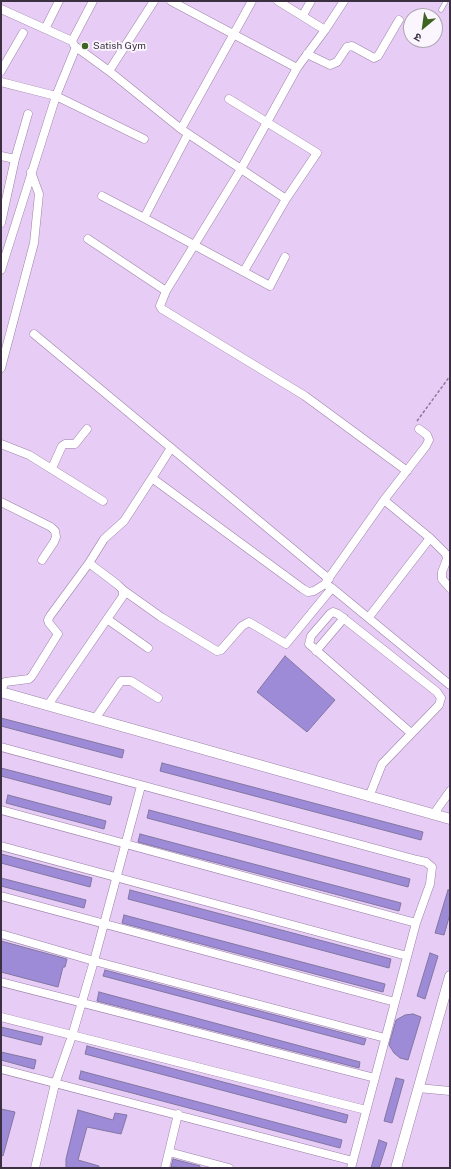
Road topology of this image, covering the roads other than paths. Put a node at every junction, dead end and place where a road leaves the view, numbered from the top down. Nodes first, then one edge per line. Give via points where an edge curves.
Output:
1 (4, 1) edge
2 (59, 1) edge
3 (93, 1) edge
4 (154, 1) edge
5 (171, 1) edge
6 (252, 1) edge
7 (278, 1) edge
8 (312, 1) edge
9 (344, 1) edge
10 (1, 6) edge
11 (1, 9) edge
12 (303, 16) junction
13 (400, 20) dead end
14 (45, 29) junction
15 (325, 30) junction
16 (23, 33) dead end
17 (232, 35) junction
18 (74, 44) junction
19 (307, 54) junction
20 (297, 68) junction
21 (1, 71) edge
22 (109, 71) junction
23 (1, 82) edge
24 (56, 96) junction
25 (229, 99) dead end
26 (28, 114) dead end
27 (267, 122) junction
28 (181, 129) junction
29 (188, 134) junction
30 (144, 139) dead end
31 (1, 156) edge
32 (15, 159) junction
33 (241, 169) junction
34 (31, 172) junction
35 (102, 196) dead end
36 (286, 199) junction
37 (144, 218) junction
38 (1, 222) edge
39 (88, 239) dead end
40 (194, 244) junction
41 (285, 257) dead end
42 (1, 270) edge
43 (244, 271) junction
44 (166, 291) junction
45 (34, 334) dead end
46 (1, 368) edge
47 (87, 429) dead end
48 (419, 429) road end
49 (1, 444) edge
50 (171, 448) junction
51 (52, 468) junction
52 (407, 471) junction
53 (152, 478) junction
54 (384, 500) junction
55 (103, 501) dead end
56 (1, 502) edge
57 (430, 538) junction
58 (42, 560) dead end
59 (89, 563) junction
60 (329, 584) junction
61 (450, 588) edge
62 (123, 590) junction
63 (369, 617) junction
64 (344, 618) junction
65 (108, 619) junction
66 (148, 648) dead end
67 (316, 651) junction
68 (450, 685) edge
69 (1, 691) edge
70 (158, 698) dead end
71 (48, 705) junction
72 (95, 719) junction
73 (411, 733) junction
74 (1, 746) edge
75 (141, 786) junction
76 (450, 791) edge
77 (369, 796) junction
78 (1, 810) edge
79 (433, 814) junction
80 (450, 819) edge
81 (125, 844) junction
82 (1, 846) edge
83 (117, 878) junction
84 (1, 896) edge
85 (416, 922) junction
86 (105, 924) junction
87 (1, 934) edge
88 (407, 956) junction
89 (94, 962) junction
90 (450, 976) edge
91 (1, 982) edge
92 (395, 1002) junction
93 (81, 1003) junction
94 (1, 1017) edge
95 (72, 1036) junction
96 (385, 1038) junction
97 (1, 1069) edge
98 (375, 1078) junction
99 (56, 1084) junction
100 (418, 1088) junction
101 (450, 1091) edge
102 (366, 1110) junction
103 (178, 1114) junction
104 (169, 1152) junction
105 (352, 1165) edge
106 (35, 1168) edge
107 (165, 1168) edge
108 (229, 1168) edge
109 (396, 1168) edge

1 - 10 street
2 - 14 street
3 - 18 street
4 - 22 street
5 - 17 street
6 - 17 street
7 - 12 street
8 - 12 street
9 - 15 street
11 - 14 street
12 - 15 street
13 - 19 street via 378,56 374,58 352,46 347,47 337,62 330,66
14 - 18 street
15 - 19 street
16 - 21 street
17 - 20 street
17 - 28 street
18 - 22 street
18 - 24 street
19 - 20 street
20 - 27 street
22 - 28 street
23 - 24 street
24 - 30 street
24 - 34 street
25 - 27 street
26 - 32 street
27 - 33 street
27 - 36 street via 317,153
28 - 29 street
29 - 33 street
29 - 37 street
31 - 32 street
32 - 38 street
33 - 36 street
33 - 40 street
34 - 42 street
34 - 46 street via 39,194 34,243
35 - 37 street
36 - 43 street
37 - 40 street
39 - 44 street
40 - 43 street
40 - 44 street
41 - 43 street via 270,286
44 - 52 street via 160,302 162,309 305,396
45 - 50 street
47 - 51 street via 78,442 62,446
48 - 52 street via 429,440
49 - 51 street
50 - 53 street
50 - 60 street
51 - 55 street
52 - 54 street
53 - 59 street via 124,522 104,539
53 - 60 street via 308,592
54 - 57 street
54 - 60 street
56 - 58 street via 55,531 54,542
57 - 61 street via 446,554 442,579
57 - 63 street
59 - 62 street
59 - 69 street via 50,616 49,623 58,634 32,676 29,679 5,682
60 - 62 street via 286,644 249,622 217,651
60 - 63 street
62 - 65 street via 120,601
63 - 68 street
64 - 67 street
64 - 67 street via 333,612 311,636 309,644
64 - 73 street via 437,692 441,698 439,705
65 - 66 street
65 - 71 street
67 - 73 street
69 - 71 street
70 - 72 street via 131,681 121,682
71 - 72 street
72 - 77 street
73 - 77 street via 382,764
74 - 75 street
75 - 81 street
75 - 85 street via 426,862 432,867 432,874
76 - 79 street
77 - 79 street
78 - 81 street
79 - 80 street
81 - 83 street
81 - 85 street
82 - 83 street
83 - 86 street
83 - 88 street
84 - 86 street
85 - 88 street
86 - 89 street
86 - 92 street
87 - 89 street
88 - 92 street
89 - 93 street
89 - 96 street
90 - 100 street
91 - 93 street
92 - 96 street
93 - 95 street
93 - 98 street
94 - 95 street
95 - 99 street
95 - 102 street
96 - 98 street
97 - 99 street
98 - 102 street
99 - 103 street
99 - 106 street
100 - 101 street
100 - 109 street
102 - 105 street
103 - 104 street
103 - 105 street
104 - 107 street
104 - 108 street

